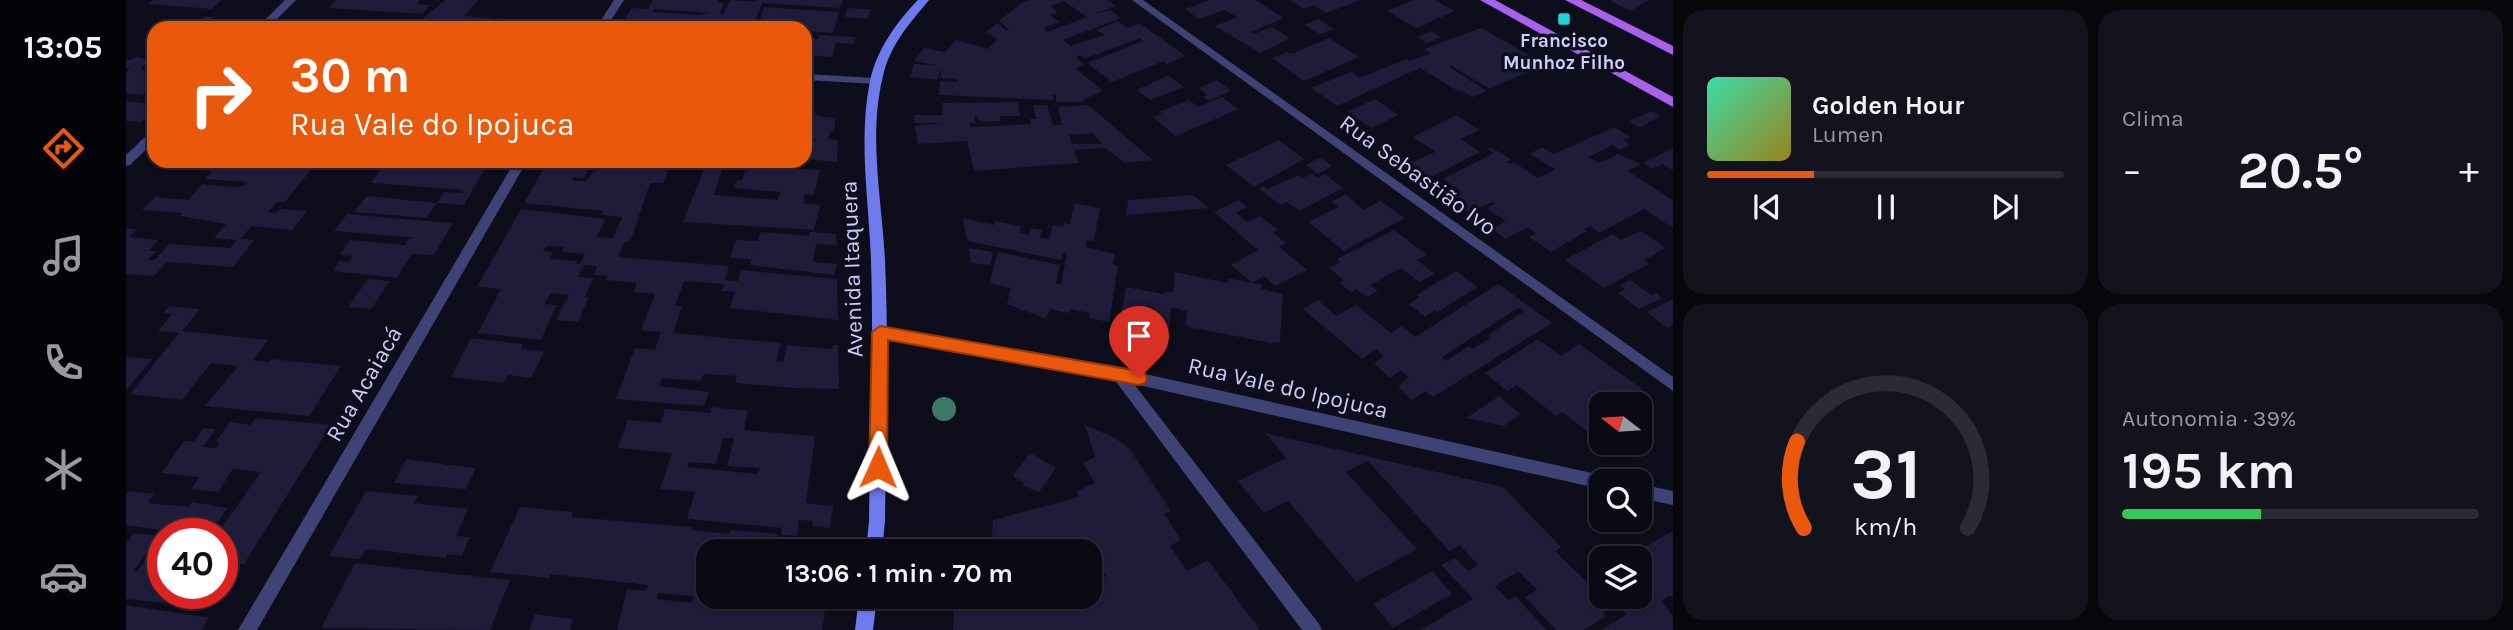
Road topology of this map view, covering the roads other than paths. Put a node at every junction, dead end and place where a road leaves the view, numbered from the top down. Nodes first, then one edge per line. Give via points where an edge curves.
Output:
1 (290, 0) edge
2 (619, 0) edge
3 (925, 0) edge
4 (1137, 0) edge
5 (1486, 0) edge
6 (1571, 0) edge
7 (269, 21) edge
8 (606, 21) edge
9 (1673, 51) edge
10 (812, 77) edge
11 (876, 81) junction
12 (1673, 103) edge
13 (147, 142) edge
14 (126, 162) edge
15 (517, 168) edge
16 (880, 332) junction
17 (1118, 374) junction
18 (1673, 385) edge
19 (1589, 479) edge
20 (1652, 494) edge
21 (1673, 498) edge
22 (875, 539) edge
23 (867, 609) edge
24 (247, 630) edge
25 (864, 630) edge
26 (1312, 630) edge

1 - 7 street
2 - 8 street
3 - 11 street, Avenida Itaquera via 886,47
4 - 18 street, Rua Sebastião Ivo
5 - 12 main road
6 - 9 main road
10 - 11 street
11 - 16 street, Avenida Itaquera via 872,134
13 - 14 street
15 - 24 street, Rua Acaiacá
16 - 17 street, Rua Vale do Ipojuca
16 - 22 street, Avenida Itaquera
17 - 19 street, Rua Vale do Ipojuca
17 - 26 street
20 - 21 street
23 - 25 street

